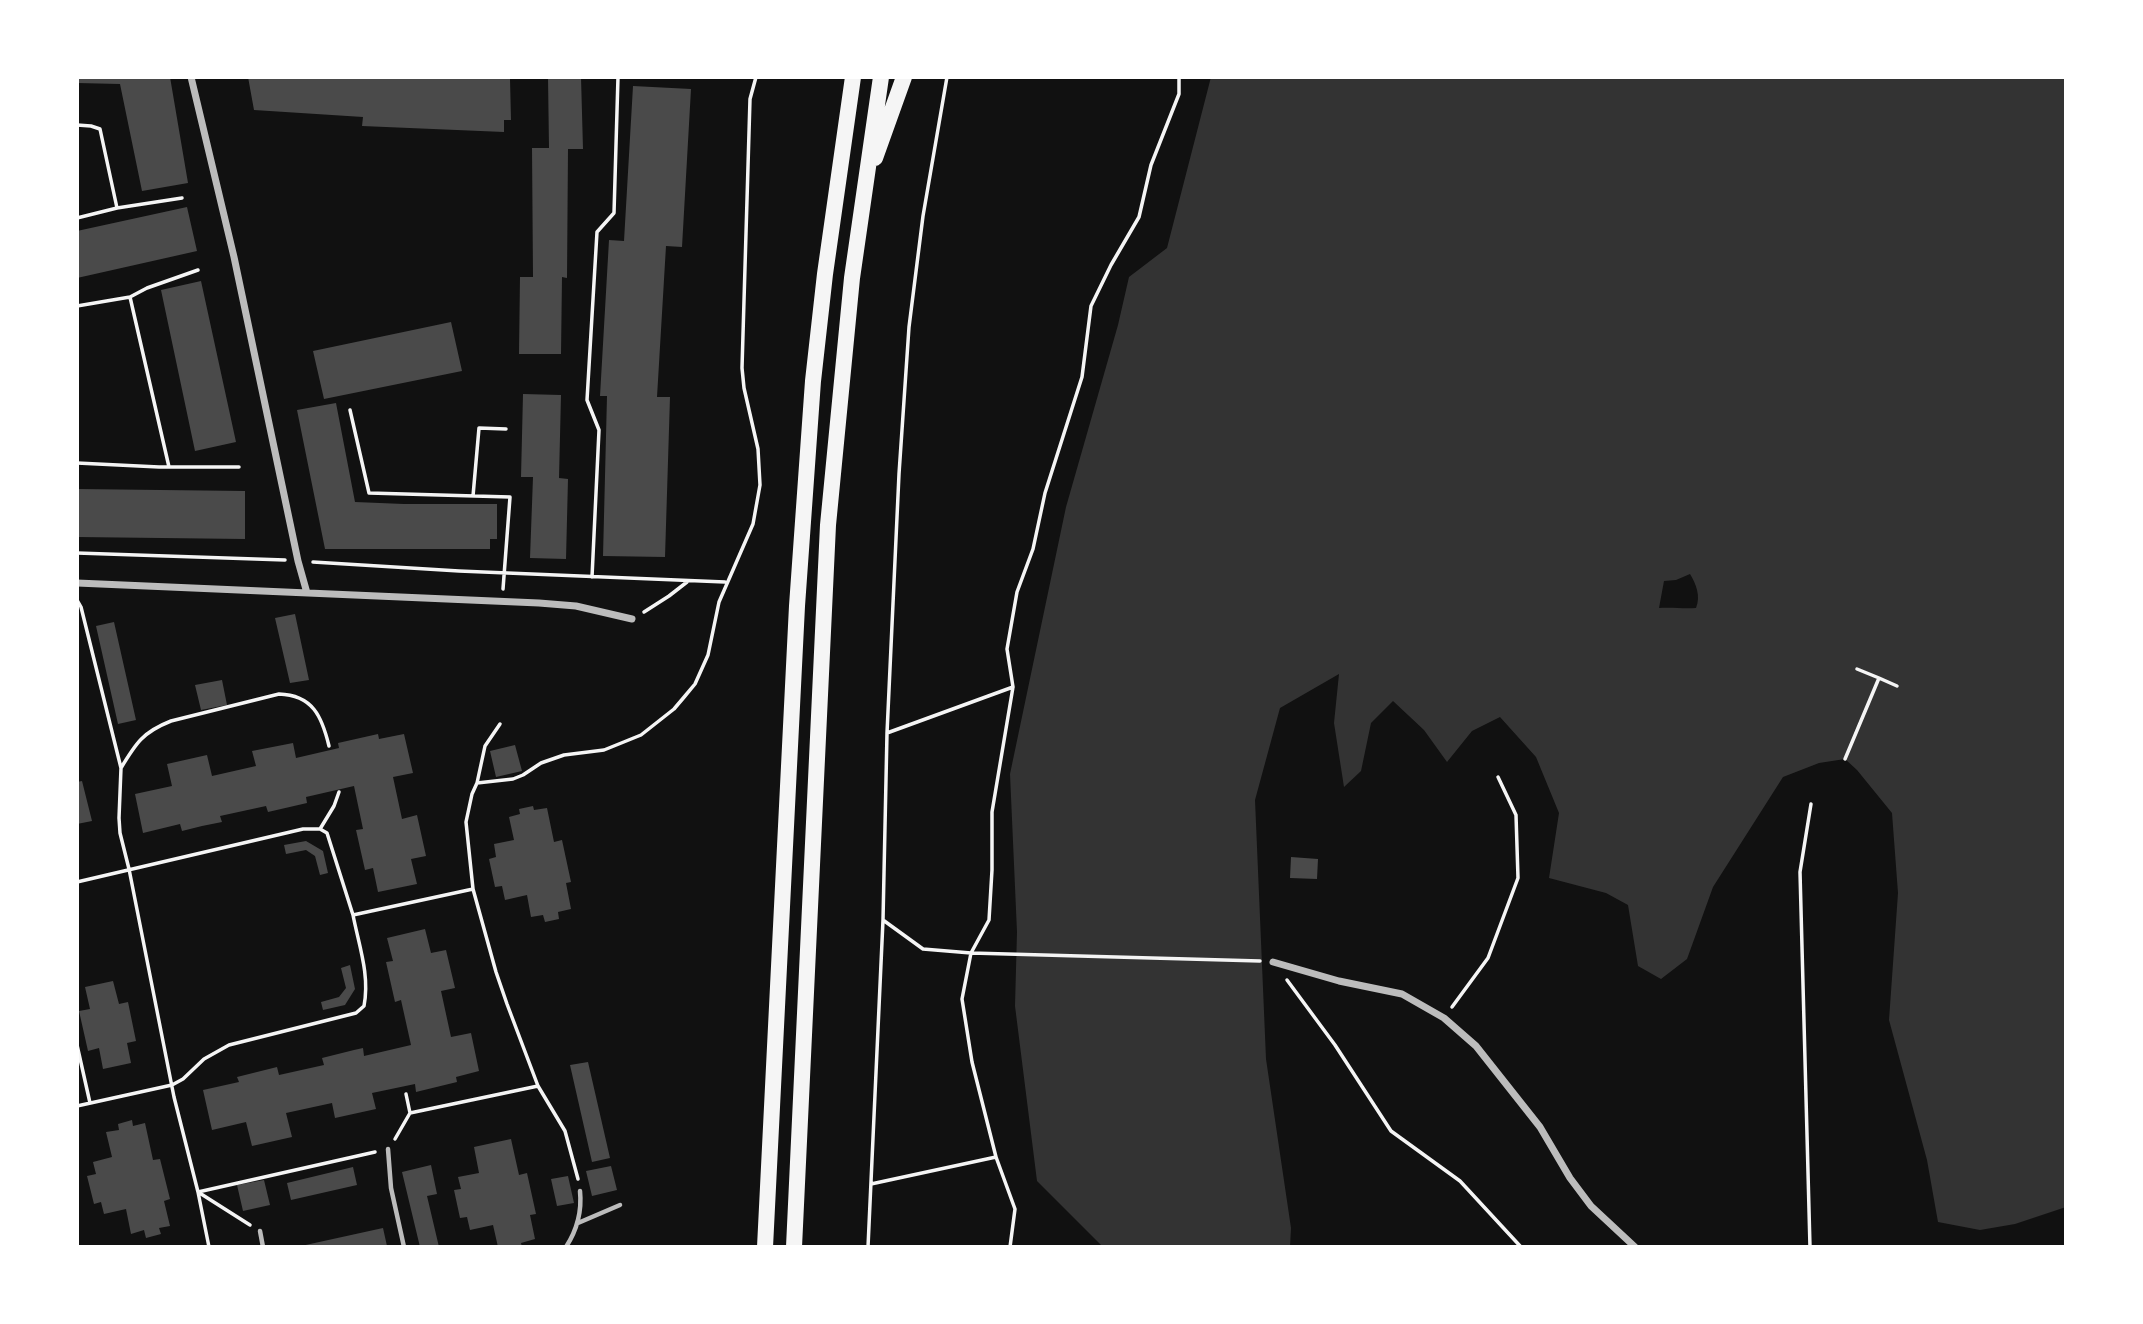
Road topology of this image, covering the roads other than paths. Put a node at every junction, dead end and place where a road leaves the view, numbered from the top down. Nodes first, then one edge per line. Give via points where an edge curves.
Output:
1 (191, 77) edge
2 (853, 77) edge
3 (880, 77) edge
4 (904, 77) edge
5 (865, 183) junction
6 (77, 583) edge
7 (307, 593) junction
8 (632, 620) road end
9 (1273, 962) road end
10 (388, 1149) road end
11 (580, 1191) road end
12 (620, 1205) dead end
13 (578, 1223) junction
14 (260, 1231) road end
15 (264, 1247) edge
16 (404, 1247) edge
17 (566, 1247) edge
18 (765, 1247) edge
19 (794, 1247) edge
20 (1635, 1247) edge

1 - 7 street
2 - 18 highway via 812,395
3 - 5 highway
4 - 5 highway
5 - 19 highway via 847,316 828,525
6 - 7 street
7 - 8 street via 576,606
9 - 20 street via 1402,993 1444,1018 1476,1046 1540,1127 1591,1206
10 - 16 lane
11 - 13 lane
12 - 13 lane
13 - 17 lane
14 - 15 lane

